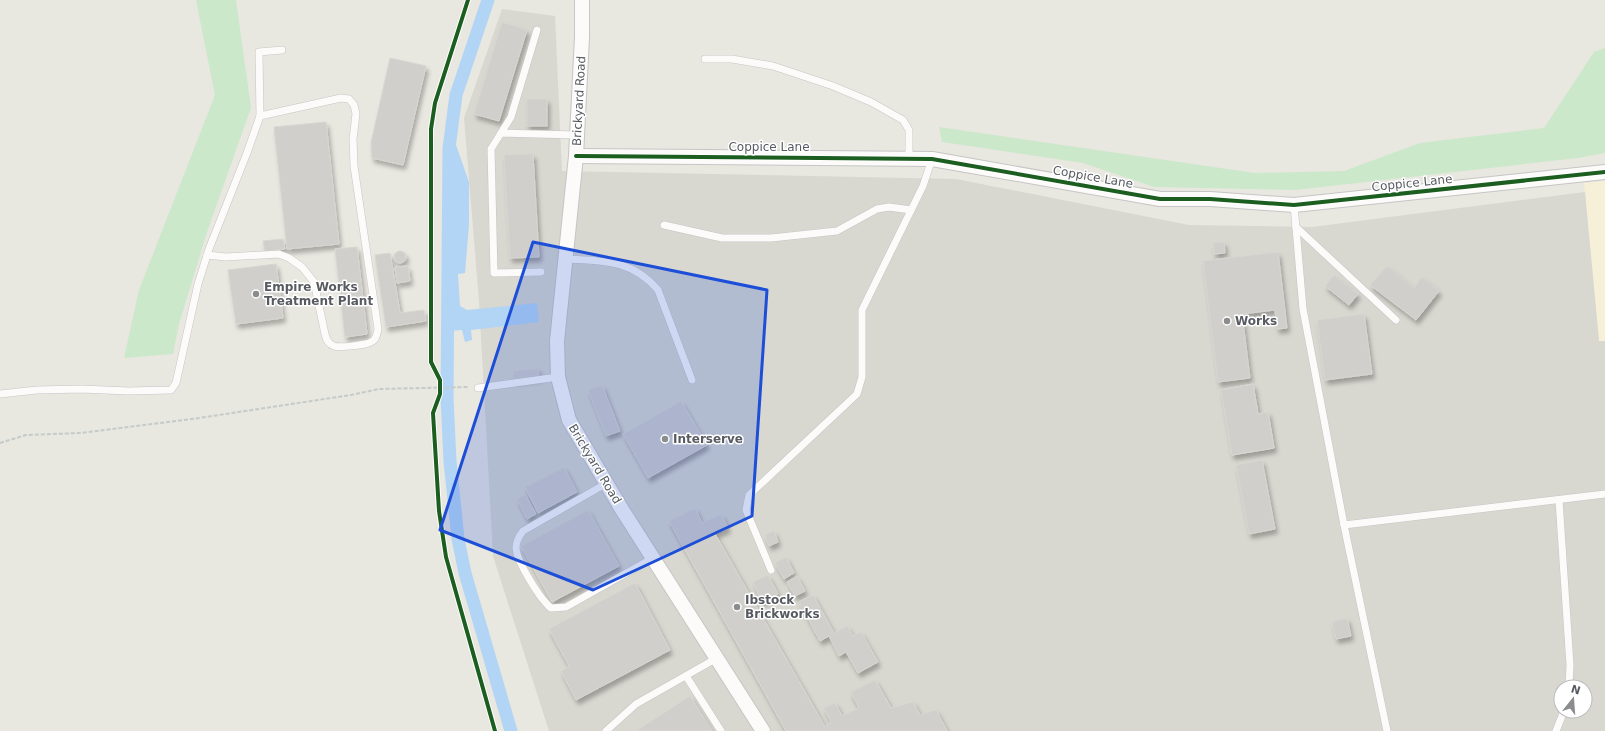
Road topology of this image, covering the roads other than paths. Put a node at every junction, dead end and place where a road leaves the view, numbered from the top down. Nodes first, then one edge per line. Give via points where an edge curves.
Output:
1 (582, 0) edge
2 (537, 30) dead end
3 (282, 50) dead end
4 (705, 59) dead end
5 (260, 116) junction
6 (501, 133) junction
7 (577, 135) junction
8 (576, 156) junction
9 (909, 159) junction
10 (932, 159) junction
11 (1605, 172) edge
12 (1294, 205) junction
13 (911, 210) junction
14 (664, 225) dead end
15 (1296, 228) junction
16 (207, 255) junction
17 (566, 259) junction
18 (540, 272) dead end
19 (1396, 320) dead end
20 (558, 377) junction
21 (692, 380) dead end
22 (478, 388) dead end
23 (0, 394) edge
24 (607, 483) junction
25 (1605, 494) edge
26 (1559, 500) junction
27 (1344, 525) junction
28 (653, 558) junction
29 (771, 570) dead end
30 (717, 658) junction
31 (686, 676) junction
32 (1569, 679) edge
33 (1561, 719) edge
34 (606, 731) edge
35 (721, 731) edge
36 (763, 731) edge
37 (1387, 731) edge
38 (1556, 731) edge

1 - 7 street, Brickyard Road
2 - 6 lane via 511,117
3 - 5 lane via 259,52
4 - 9 lane via 732,59 773,66 871,102 903,120 909,130
5 - 16 lane
5 - 16 lane via 341,98 349,99 354,105 354,166 378,329 375,339 370,343 332,346 324,334 314,282 302,267 289,258 269,253 226,257
6 - 7 lane
6 - 18 lane via 491,150 494,273
7 - 8 street, Brickyard Road
8 - 9 street, Coppice Lane
8 - 17 street, Brickyard Road
9 - 10 street, Coppice Lane
10 - 12 street, Coppice Lane via 1160,199 1210,199
10 - 13 lane
11 - 12 street, Coppice Lane
12 - 15 lane
13 - 14 lane via 889,207 877,209 838,231 771,238 722,238
13 - 29 lane via 862,310 862,377 857,394 749,495 746,510
15 - 19 lane
15 - 27 lane via 1303,309
16 - 23 lane via 176,383 171,390 82,388
17 - 20 street, Brickyard Road via 557,342
17 - 21 lane via 608,261 632,268 650,280 658,290
20 - 22 lane
20 - 24 street, Brickyard Road via 569,420
24 - 28 street, Brickyard Road
24 - 28 lane via 523,531 519,536 516,550 518,558 541,598 551,608 566,607
25 - 26 lane
26 - 27 lane
26 - 32 lane
27 - 37 lane
28 - 30 street, Brickyard Road
30 - 31 lane
30 - 36 street, Brickyard Road
31 - 34 lane via 636,704
31 - 35 lane
33 - 38 lane

